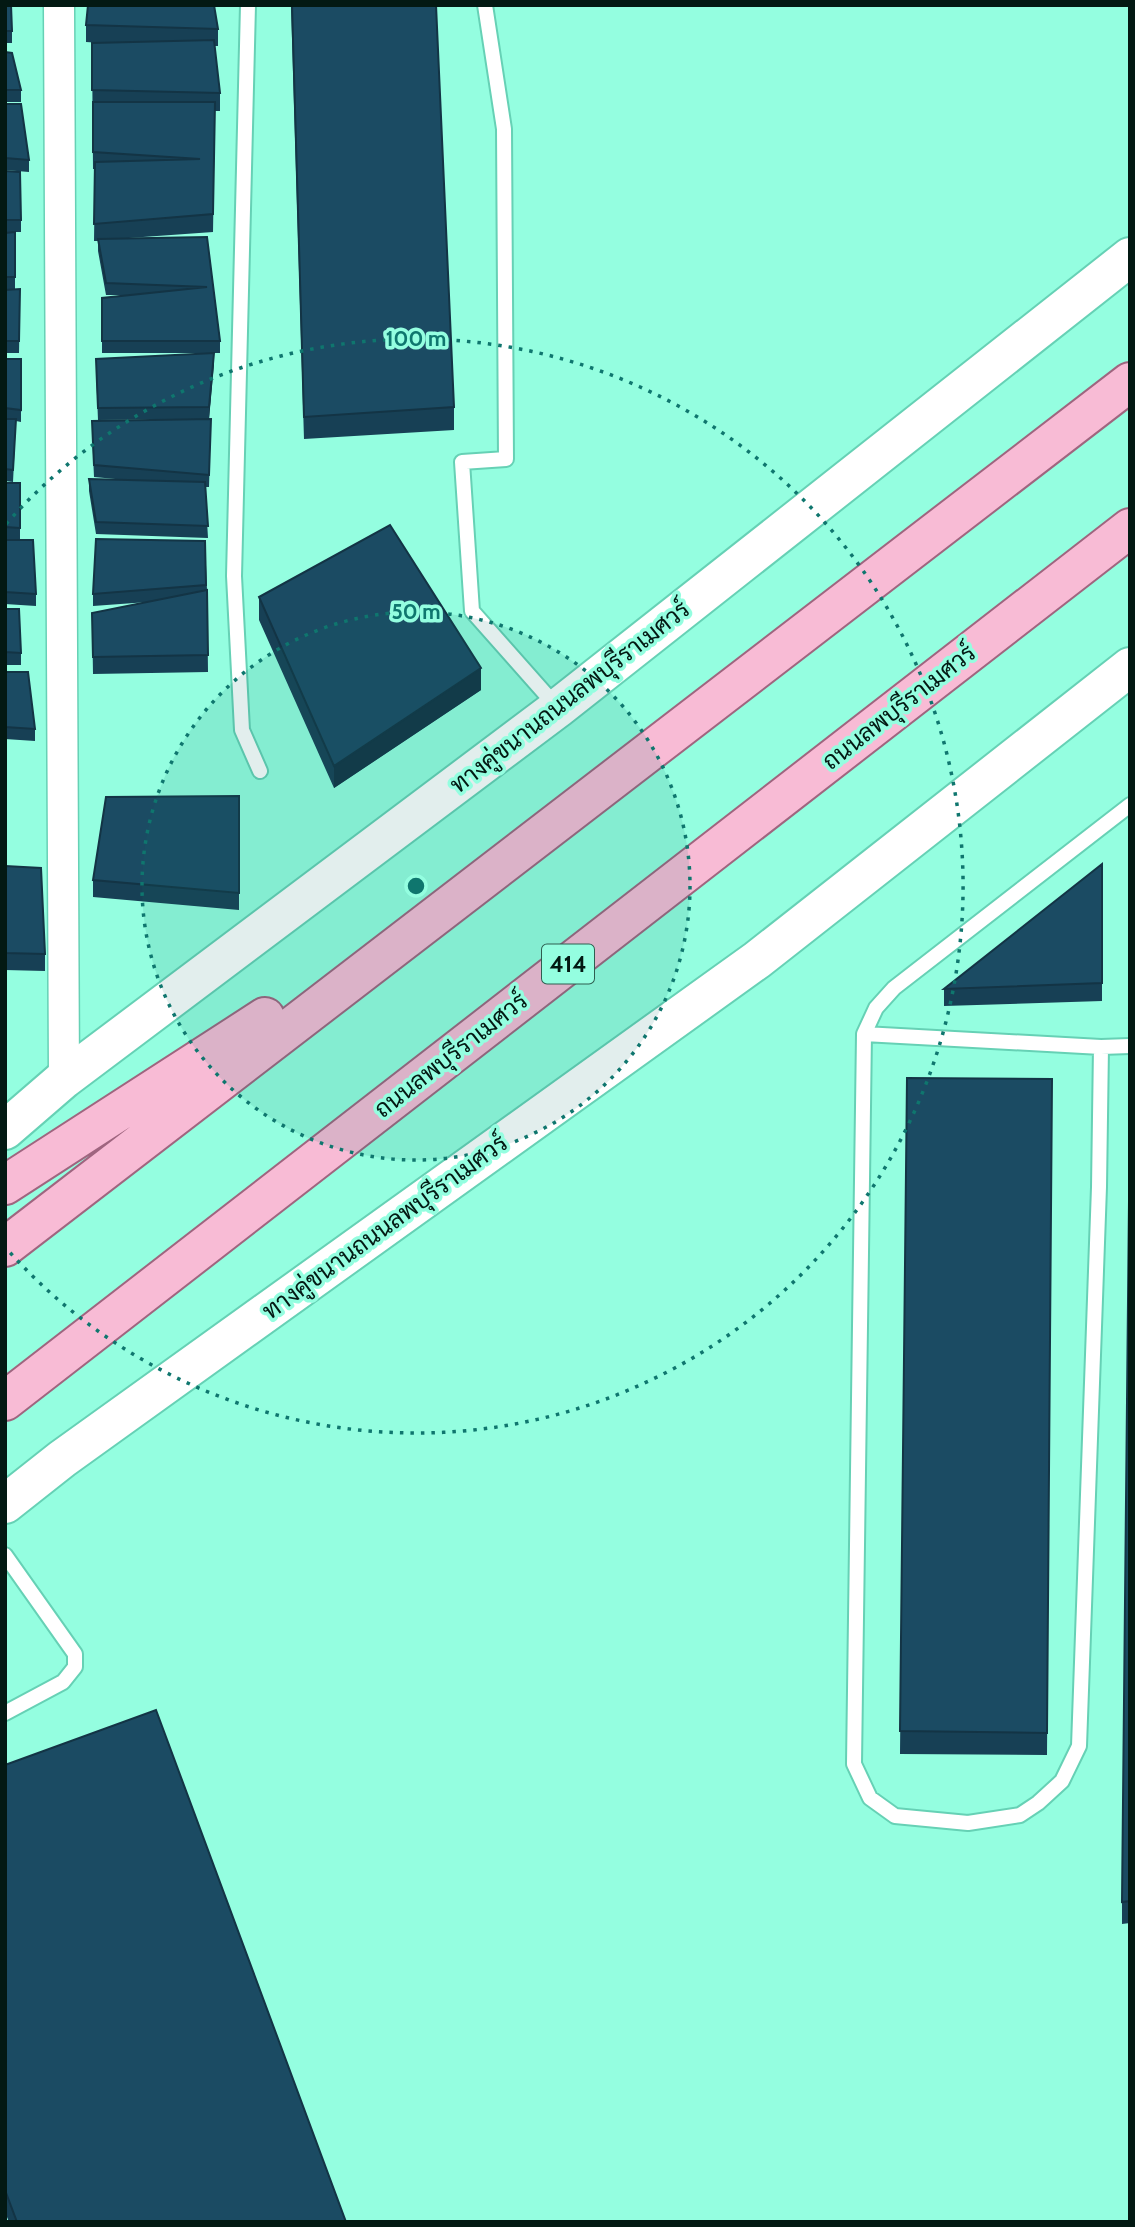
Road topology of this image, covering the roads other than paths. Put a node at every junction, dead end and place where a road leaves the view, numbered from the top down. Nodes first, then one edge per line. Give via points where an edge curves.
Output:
1 (60, 5) edge
2 (248, 5) edge
3 (485, 5) edge
4 (1130, 257) edge
5 (1130, 382) edge
6 (1130, 528) edge
7 (1130, 667) edge
8 (558, 709) junction
9 (260, 771) dead end
10 (1130, 805) edge
11 (491, 871) junction
12 (864, 1034) junction
13 (1130, 1046) edge
14 (1101, 1047) junction
15 (64, 1079) junction
16 (5, 1130) edge
17 (5, 1185) edge
18 (5, 1247) edge
19 (5, 1401) edge
20 (5, 1504) edge
21 (5, 1555) edge
22 (5, 1713) edge

1 - 15 street
2 - 9 lane via 234,576 242,730
3 - 8 lane via 504,129 506,458 462,462 472,611
4 - 8 main road, ทางคู่ขนานถนนลพบุรีราเมศวร์
5 - 11 main road
6 - 19 main road, ถนนลพบุรีราเมศวร์ / 414
7 - 20 main road, ทางคู่ขนานถนนลพบุรีราเมศวร์ via 757,960
8 - 15 main road, ทางคู่ขนานถนนลพบุรีราเมศวร์
10 - 12 lane via 894,988 876,1008
11 - 17 main road
11 - 18 main road
12 - 14 lane
12 - 14 lane via 854,1764 870,1798 895,1816 968,1822 1020,1815 1038,1803 1062,1781 1079,1746
13 - 14 lane
15 - 16 main road, ทางคู่ขนานถนนลพบุรีราเมศวร์
21 - 22 lane via 75,1654 75,1667 63,1682

